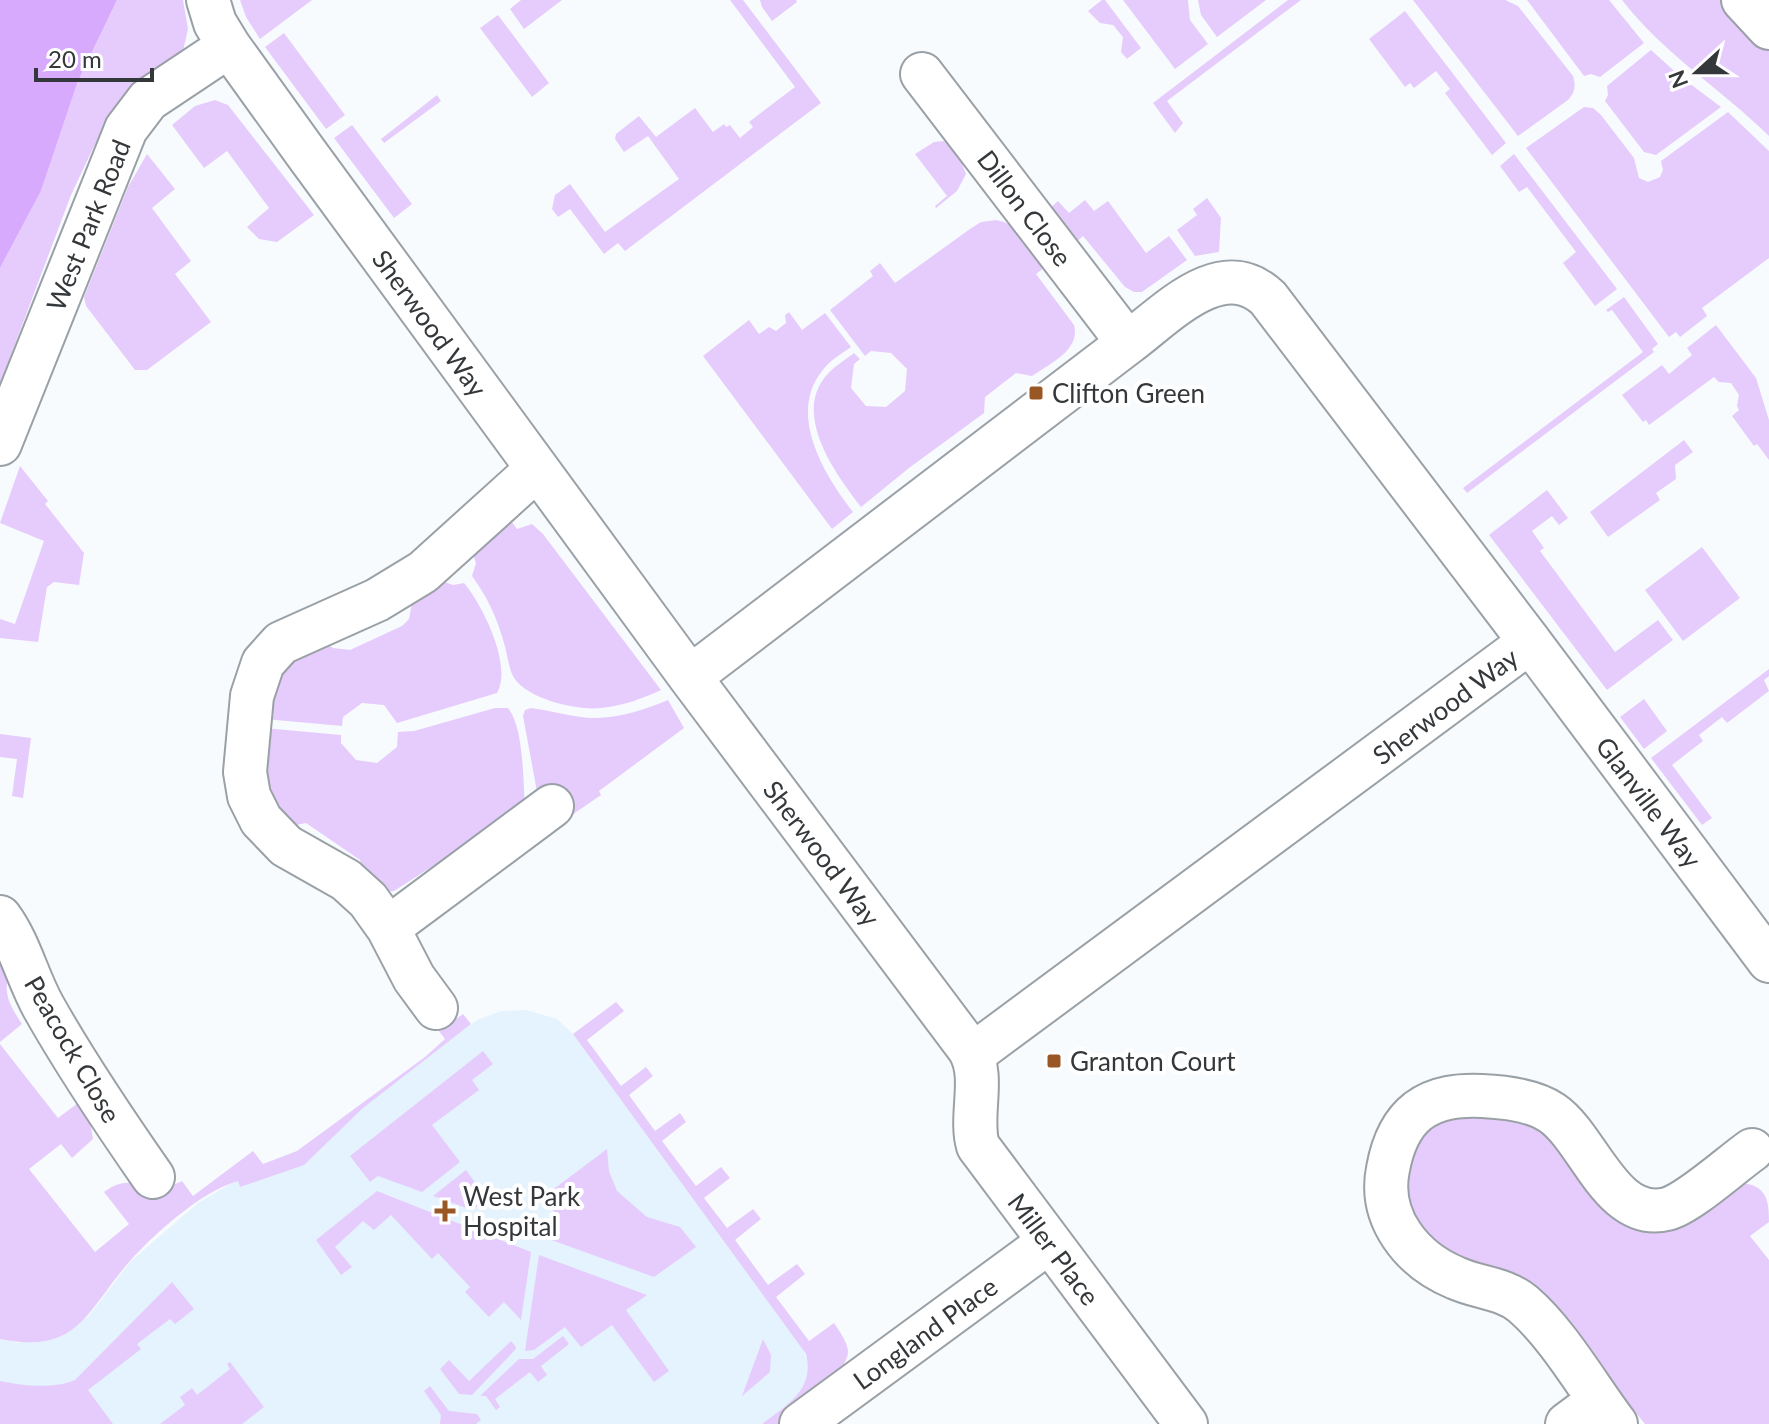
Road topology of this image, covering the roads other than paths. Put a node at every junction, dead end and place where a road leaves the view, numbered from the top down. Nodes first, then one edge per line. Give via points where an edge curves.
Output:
1 (208, 0) edge
2 (1743, 0) edge
3 (1769, 28) edge
4 (229, 46) junction
5 (922, 74) dead end
6 (1128, 343) junction
7 (0, 444) edge
8 (537, 469) junction
9 (1530, 642) junction
10 (690, 677) junction
11 (552, 806) dead end
12 (0, 917) edge
13 (388, 928) junction
14 (1769, 961) edge
15 (436, 1008) dead end
16 (972, 1055) junction
17 (1763, 1154) edge
18 (153, 1177) dead end
19 (1049, 1242) junction
20 (1594, 1416) edge
21 (801, 1424) edge
22 (1186, 1424) edge

1 - 4 street, Sherwood Way
2 - 3 street
4 - 7 street, West Park Road via 148,100 126,129
4 - 8 street, Sherwood Way
5 - 6 street, Dillon Close
6 - 9 street, Sherwood Way via 1206,287 1236,282 1261,291
6 - 10 street, Sherwood Way
8 - 10 street, Sherwood Way
8 - 13 street via 423,572 377,600 281,643 258,673 244,761 254,808 286,846 357,890
9 - 14 street, Glanville Way
9 - 16 street, Sherwood Way
10 - 16 street, Sherwood Way
11 - 13 street
12 - 18 street, Peacock Close via 41,1003
13 - 15 street
16 - 19 street, Miller Place via 978,1146
17 - 20 street via 1674,1206 1652,1210 1621,1196 1564,1124 1540,1107 1491,1096 1461,1096 1429,1105 1405,1125 1392,1149 1386,1179 1390,1213 1403,1238 1438,1269 1520,1301 1539,1320
19 - 21 street, Longland Place
19 - 22 street, Miller Place

